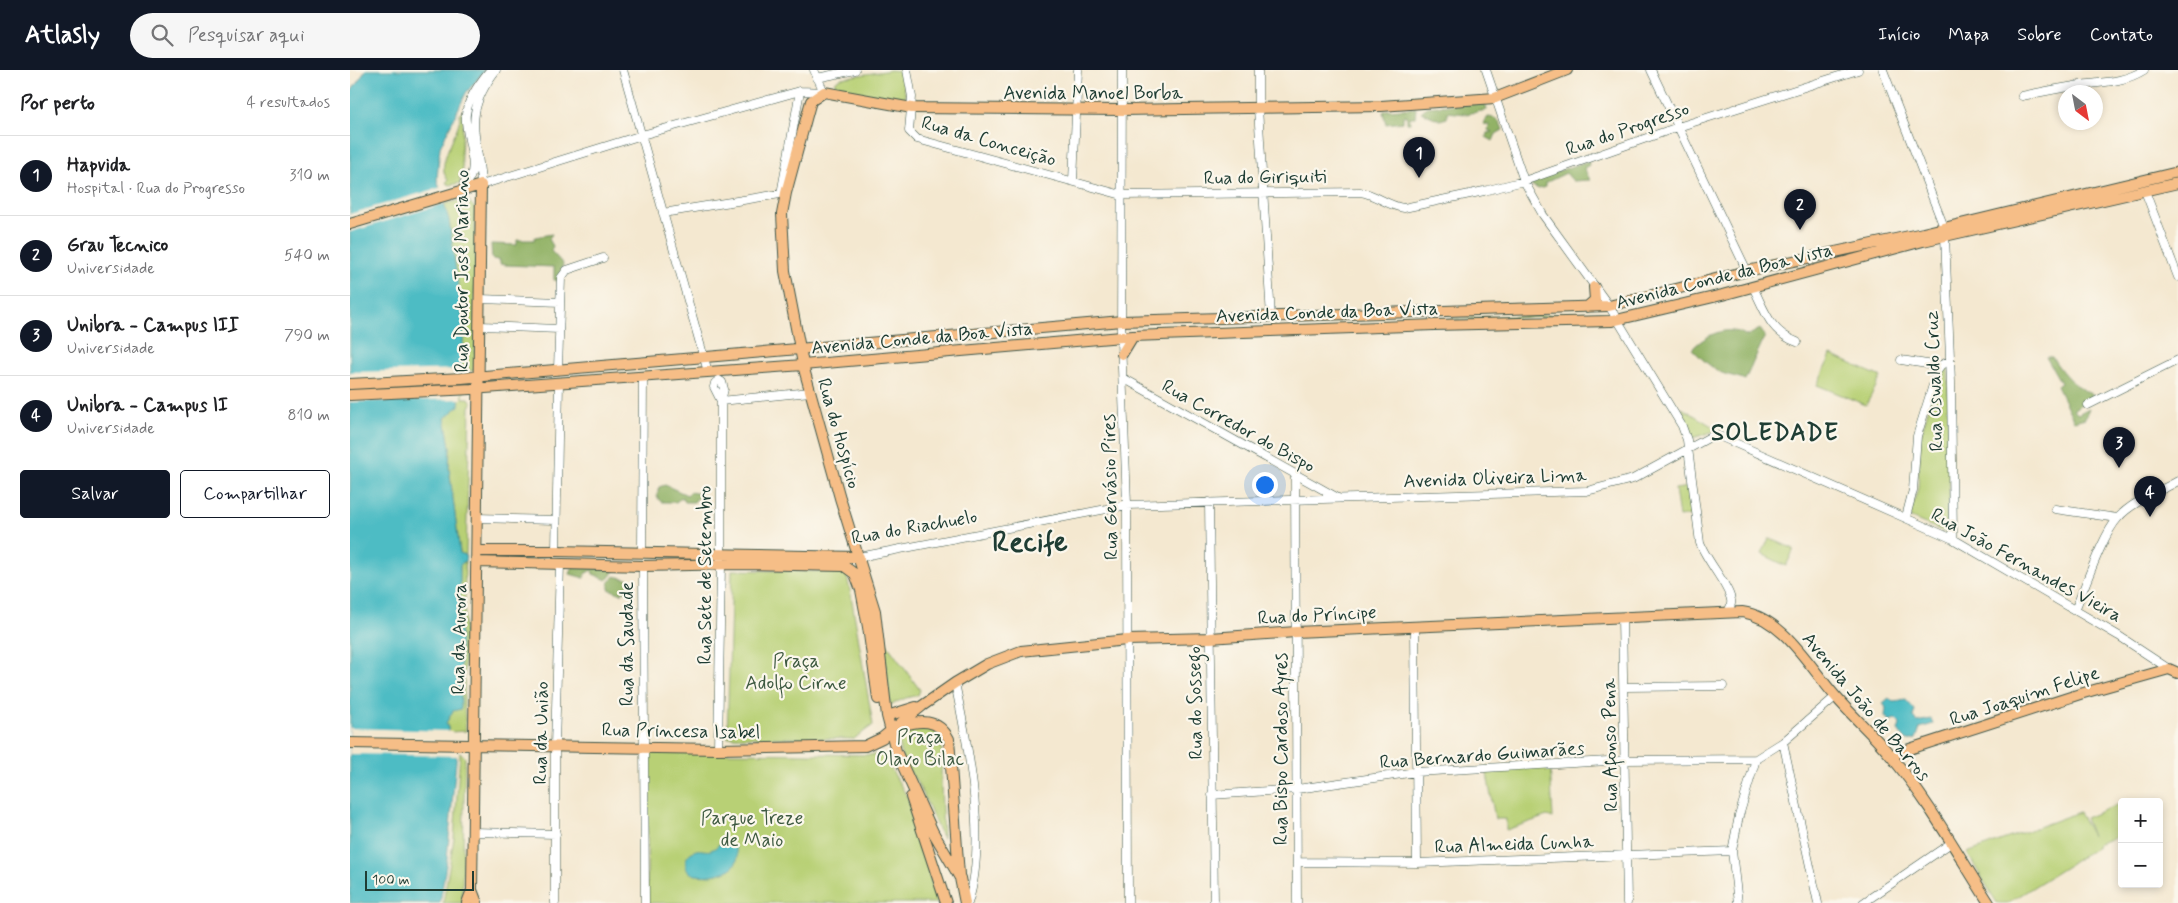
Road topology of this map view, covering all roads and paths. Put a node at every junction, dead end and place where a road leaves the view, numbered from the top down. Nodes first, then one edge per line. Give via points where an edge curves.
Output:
1 (490, 70) edge
2 (496, 70) edge
3 (622, 70) edge
4 (814, 70) edge
5 (855, 70) edge
6 (907, 70) edge
7 (1078, 70) edge
8 (1122, 70) edge
9 (1258, 70) edge
10 (1486, 70) edge
11 (1567, 70) edge
12 (1651, 70) edge
13 (1858, 70) edge
14 (1883, 70) edge
15 (2144, 70) edge
16 (817, 78) junction
17 (800, 91) junction
18 (824, 92) junction
19 (2022, 96) dead end
20 (1495, 98) junction
21 (912, 108) junction
22 (1258, 108) junction
23 (1076, 109) junction
24 (1122, 110) junction
25 (1678, 127) junction
26 (642, 135) junction
27 (2178, 172) edge
28 (1073, 181) junction
29 (1524, 181) junction
30 (2178, 183) edge
31 (481, 185) junction
32 (464, 186) junction
33 (2145, 191) junction
34 (1263, 192) junction
35 (784, 194) junction
36 (1122, 195) junction
37 (1404, 208) joint
38 (663, 213) junction
39 (350, 224) edge
40 (1944, 229) junction
41 (603, 258) dead end
42 (1747, 271) junction
43 (2178, 277) edge
44 (1594, 287) junction
45 (1753, 287) junction
46 (480, 299) junction
47 (560, 302) junction
48 (1609, 306) junction
49 (1587, 307) junction
50 (1271, 316) junction
51 (1618, 320) junction
52 (1122, 321) junction
53 (480, 326) junction
54 (559, 329) junction
55 (1133, 336) junction
56 (1122, 337) junction
57 (1797, 342) dead end
58 (800, 349) junction
59 (1122, 354) junction
60 (704, 357) junction
61 (1901, 360) dead end
62 (2178, 360) edge
63 (1949, 361) junction
64 (803, 365) junction
65 (1940, 366) junction
66 (558, 369) junction
67 (708, 372) junction
68 (479, 376) junction
69 (643, 376) junction
70 (1123, 378) junction
71 (559, 382) junction
72 (350, 384) edge
73 (479, 388) junction
74 (810, 392) junction
75 (350, 395) edge
76 (2088, 405) dead end
77 (1688, 449) junction
78 (1295, 475) junction
79 (2178, 481) edge
80 (1295, 499) junction
81 (1339, 499) junction
82 (1209, 502) junction
83 (1128, 505) junction
84 (2055, 509) dead end
85 (1906, 517) junction
86 (477, 518) junction
87 (2117, 518) junction
88 (556, 520) junction
89 (1953, 539) junction
90 (556, 551) junction
91 (642, 553) junction
92 (477, 556) junction
93 (859, 557) junction
94 (721, 559) junction
95 (560, 563) junction
96 (643, 566) junction
97 (2075, 610) junction
98 (1728, 612) junction
99 (1622, 617) junction
100 (1415, 628) junction
101 (1296, 632) junction
102 (1210, 638) junction
103 (1127, 640) junction
104 (2173, 671) edge
105 (955, 683) junction
106 (1723, 686) dead end
107 (1624, 687) junction
108 (1835, 697) junction
109 (922, 706) junction
110 (884, 717) junction
111 (890, 732) junction
112 (1783, 742) junction
113 (350, 743) edge
114 (458, 744) junction
115 (474, 745) junction
116 (555, 746) junction
117 (643, 748) junction
118 (718, 749) junction
119 (1891, 755) junction
120 (1756, 759) junction
121 (1625, 760) junction
122 (474, 763) junction
123 (1416, 772) junction
124 (1297, 789) junction
125 (1212, 795) junction
126 (473, 832) junction
127 (556, 834) junction
128 (1951, 843) junction
129 (1732, 851) junction
130 (1627, 855) junction
131 (1297, 862) junction
132 (1417, 863) junction
133 (960, 878) junction
134 (472, 890) junction
135 (467, 903) edge
136 (477, 903) edge
137 (555, 903) edge
138 (645, 903) edge
139 (946, 903) edge
140 (967, 903) edge
141 (1128, 903) edge
142 (1214, 903) edge
143 (1297, 903) edge
144 (1627, 903) edge
145 (1738, 903) edge
146 (1818, 903) edge
147 (1863, 903) edge
148 (1989, 903) edge

1 - 32 street via 476,89 466,112 466,134 474,166
2 - 31 street, Rua Doutor José Mariano via 483,88 474,115
3 - 26 street
4 - 16 street
5 - 16 street
6 - 21 street, Rua da Conceição
7 - 23 street
8 - 24 street, Rua Gervásio Pires
9 - 22 street
10 - 20 street
11 - 20 main road, Avenida Manoel Borba
12 - 25 street
13 - 25 street, Rua do Progresso
14 - 40 street, Rua Oswaldo Cruz
15 - 19 street via 2119,81
16 - 18 street
17 - 18 street
17 - 26 street
17 - 35 street, Rua do Hospício
18 - 21 main road, Avenida Manoel Borba
18 - 35 main road, Rua do Hospício via 811,101
20 - 22 main road, Avenida Manoel Borba via 1381,106
20 - 29 street
21 - 23 main road, Avenida Manoel Borba
21 - 28 street, Rua da Conceição via 909,132 917,139
22 - 24 main road, Avenida Manoel Borba
22 - 34 street
23 - 24 main road, Avenida Manoel Borba
23 - 28 street
24 - 36 street, Rua Gervásio Pires
25 - 29 street, Rua do Progresso
25 - 42 street
26 - 31 street
26 - 38 street
27 - 40 main road, Avenida Conde da Boa Vista
28 - 36 street, Rua da Conceição
29 - 37 street, Rua do Progresso
29 - 44 street via 1543,215
30 - 33 main road, Avenida Conde da Boa Vista
31 - 32 main road
31 - 46 main road, Rua Doutor José Mariano
32 - 39 main road
33 - 40 main road, Avenida Conde da Boa Vista
33 - 43 street
34 - 36 street, Rua do Giriquiti
34 - 37 street, Rua do Giriquiti via 1360,192
34 - 50 street
35 - 38 street
35 - 58 main road, Rua do Hospício via 785,271
36 - 52 street, Rua Gervásio Pires
38 - 60 street
40 - 42 main road, Avenida Conde da Boa Vista
40 - 45 main road, Avenida Conde da Boa Vista
40 - 63 street, Rua Oswaldo Cruz
41 - 47 street via 563,274
42 - 48 main road, Avenida Conde da Boa Vista
44 - 48 street
44 - 49 main road via 1595,300
45 - 51 main road, Avenida Conde da Boa Vista
45 - 57 street via 1773,326 1784,337
46 - 47 street
46 - 53 main road, Rua Doutor José Mariano
47 - 54 street
48 - 49 main road, Avenida Conde da Boa Vista
48 - 51 street
49 - 50 main road, Avenida Conde da Boa Vista
50 - 52 main road, Avenida Conde da Boa Vista
51 - 55 main road, Avenida Conde da Boa Vista
51 - 77 street via 1675,411
52 - 56 street, Rua Gervásio Pires
52 - 58 main road, Avenida Conde da Boa Vista
53 - 54 street
53 - 68 main road, Rua Doutor José Mariano
54 - 66 street
55 - 56 main road, Avenida Conde da Boa Vista
55 - 59 main road
56 - 59 street, Rua Gervásio Pires
56 - 64 main road, Avenida Conde da Boa Vista
58 - 60 main road, Avenida Conde da Boa Vista
58 - 64 main road, Rua do Hospício
59 - 70 street, Rua Gervásio Pires
60 - 66 main road, Avenida Conde da Boa Vista
60 - 67 street
61 - 65 street
62 - 76 street
63 - 65 street
63 - 89 street, Rua Oswaldo Cruz
64 - 67 main road, Avenida Conde da Boa Vista
64 - 74 main road, Rua do Hospício
65 - 85 street via 1922,413 1917,436 1914,490
66 - 68 main road, Avenida Conde da Boa Vista
67 - 69 main road, Avenida Conde da Boa Vista
68 - 72 main road, Avenida Conde da Boa Vista
68 - 73 main road, Rua Doutor José Mariano
69 - 71 main road, Avenida Conde da Boa Vista
69 - 91 street
70 - 78 street, Rua Corredor do Bispo
70 - 83 street, Rua Gervásio Pires
71 - 73 main road, Avenida Conde da Boa Vista
71 - 88 street
73 - 75 main road, Avenida Conde da Boa Vista
73 - 86 main road, Rua da Aurora
74 - 93 main road, Rua do Hospício
74 - 94 street, Rua Sete de Setembro via 721,400
77 - 81 street, Avenida Oliveira Lima via 1633,479 1587,492
77 - 85 street, Rua João Fernandes Vieira via 1710,437 1723,438
77 - 98 street via 1700,542 1705,557 1729,594 1731,604
78 - 80 street, Rua Bispo Cardoso Ayres
78 - 81 street, Rua Corredor do Bispo
79 - 87 street
80 - 81 street, Avenida Oliveira Lima
80 - 82 street, Rua do Riachuelo
80 - 101 street, Rua Bispo Cardoso Ayres
82 - 83 street, Rua do Riachuelo
82 - 102 street, Rua do Sossego
83 - 93 street, Rua do Riachuelo
83 - 103 street, Rua Gervásio Pires
84 - 87 street
85 - 89 street, Rua João Fernandes Vieira
86 - 88 street
86 - 92 main road, Rua da Aurora
87 - 97 street
88 - 90 street
89 - 97 street, Rua João Fernandes Vieira
90 - 91 main road, Rua do Riachuelo
90 - 92 main road, Rua do Riachuelo
91 - 94 main road, Rua do Riachuelo
92 - 95 main road, Rua do Riachuelo
92 - 115 main road, Rua da Aurora
93 - 94 main road, Rua do Riachuelo
93 - 110 main road, Rua do Hospício via 876,611
94 - 96 main road, Rua do Riachuelo
94 - 110 main road, Rua do Riachuelo via 848,568 857,578
94 - 118 street, Rua Sete de Setembro
95 - 96 main road, Rua do Riachuelo
95 - 116 street, Rua da União
96 - 117 street, Rua da Saudade
97 - 104 street, Rua João Fernandes Vieira
98 - 99 main road, Rua do Príncipe
98 - 108 main road, Avenida João de Barros via 1756,616 1776,629 1792,642
99 - 100 main road, Rua do Príncipe
99 - 107 street, Rua Afonso Pena
100 - 101 main road, Rua do Príncipe
100 - 123 street
101 - 102 main road, Rua do Príncipe
101 - 124 street, Rua Bispo Cardoso Ayres
102 - 103 main road, Rua do Príncipe
102 - 125 street, Rua do Sossego
103 - 105 main road, Rua do Príncipe via 1021,651 987,664
103 - 141 street, Rua Gervásio Pires
104 - 119 main road, Rua Joaquim Felipe via 2080,694
105 - 109 main road, Rua do Príncipe
105 - 140 street via 975,813 976,875
106 - 107 street
107 - 121 street, Rua Afonso Pena
108 - 112 street
108 - 119 main road, Avenida João de Barros
109 - 110 main road
109 - 111 main road
110 - 111 main road
111 - 118 main road, Rua Princesa Isabel via 865,746 848,748
111 - 133 main road via 897,755 933,832
111 - 133 main road via 922,721 933,723 949,739
111 - 139 main road via 891,759 915,807
112 - 120 street
112 - 146 street
113 - 114 main road, Rua Princesa Isabel
114 - 115 main road, Rua Princesa Isabel
114 - 122 main road
115 - 116 main road, Rua Princesa Isabel
115 - 122 main road, Rua da Aurora
116 - 117 main road, Rua Princesa Isabel
116 - 127 street, Rua da União
117 - 118 main road, Rua Princesa Isabel
117 - 138 street, Rua da Saudade
119 - 128 main road, Avenida João de Barros
120 - 121 street, Rua Bernardo Guimarães
120 - 129 street
121 - 123 street, Rua Bernardo Guimarães
121 - 130 street, Rua Afonso Pena
122 - 126 main road, Rua da Aurora
123 - 124 street, Rua Bernardo Guimarães
123 - 132 street
124 - 125 street, Rua Bernardo Guimarães
124 - 131 street, Rua Bispo Cardoso Ayres
125 - 142 street, Rua do Sossego
126 - 127 street
126 - 134 main road, Rua da Aurora
127 - 137 street, Rua da União
128 - 147 street
128 - 148 main road, Avenida João de Barros
129 - 130 street, Rua Almeida Cunha
129 - 145 street
130 - 132 street, Rua Almeida Cunha
130 - 144 street, Rua Afonso Pena
131 - 132 street, Rua Almeida Cunha
131 - 143 street, Rua Bispo Cardoso Ayres
133 - 140 main road
134 - 135 main road, Rua da Aurora
134 - 136 main road, Rua da Aurora

